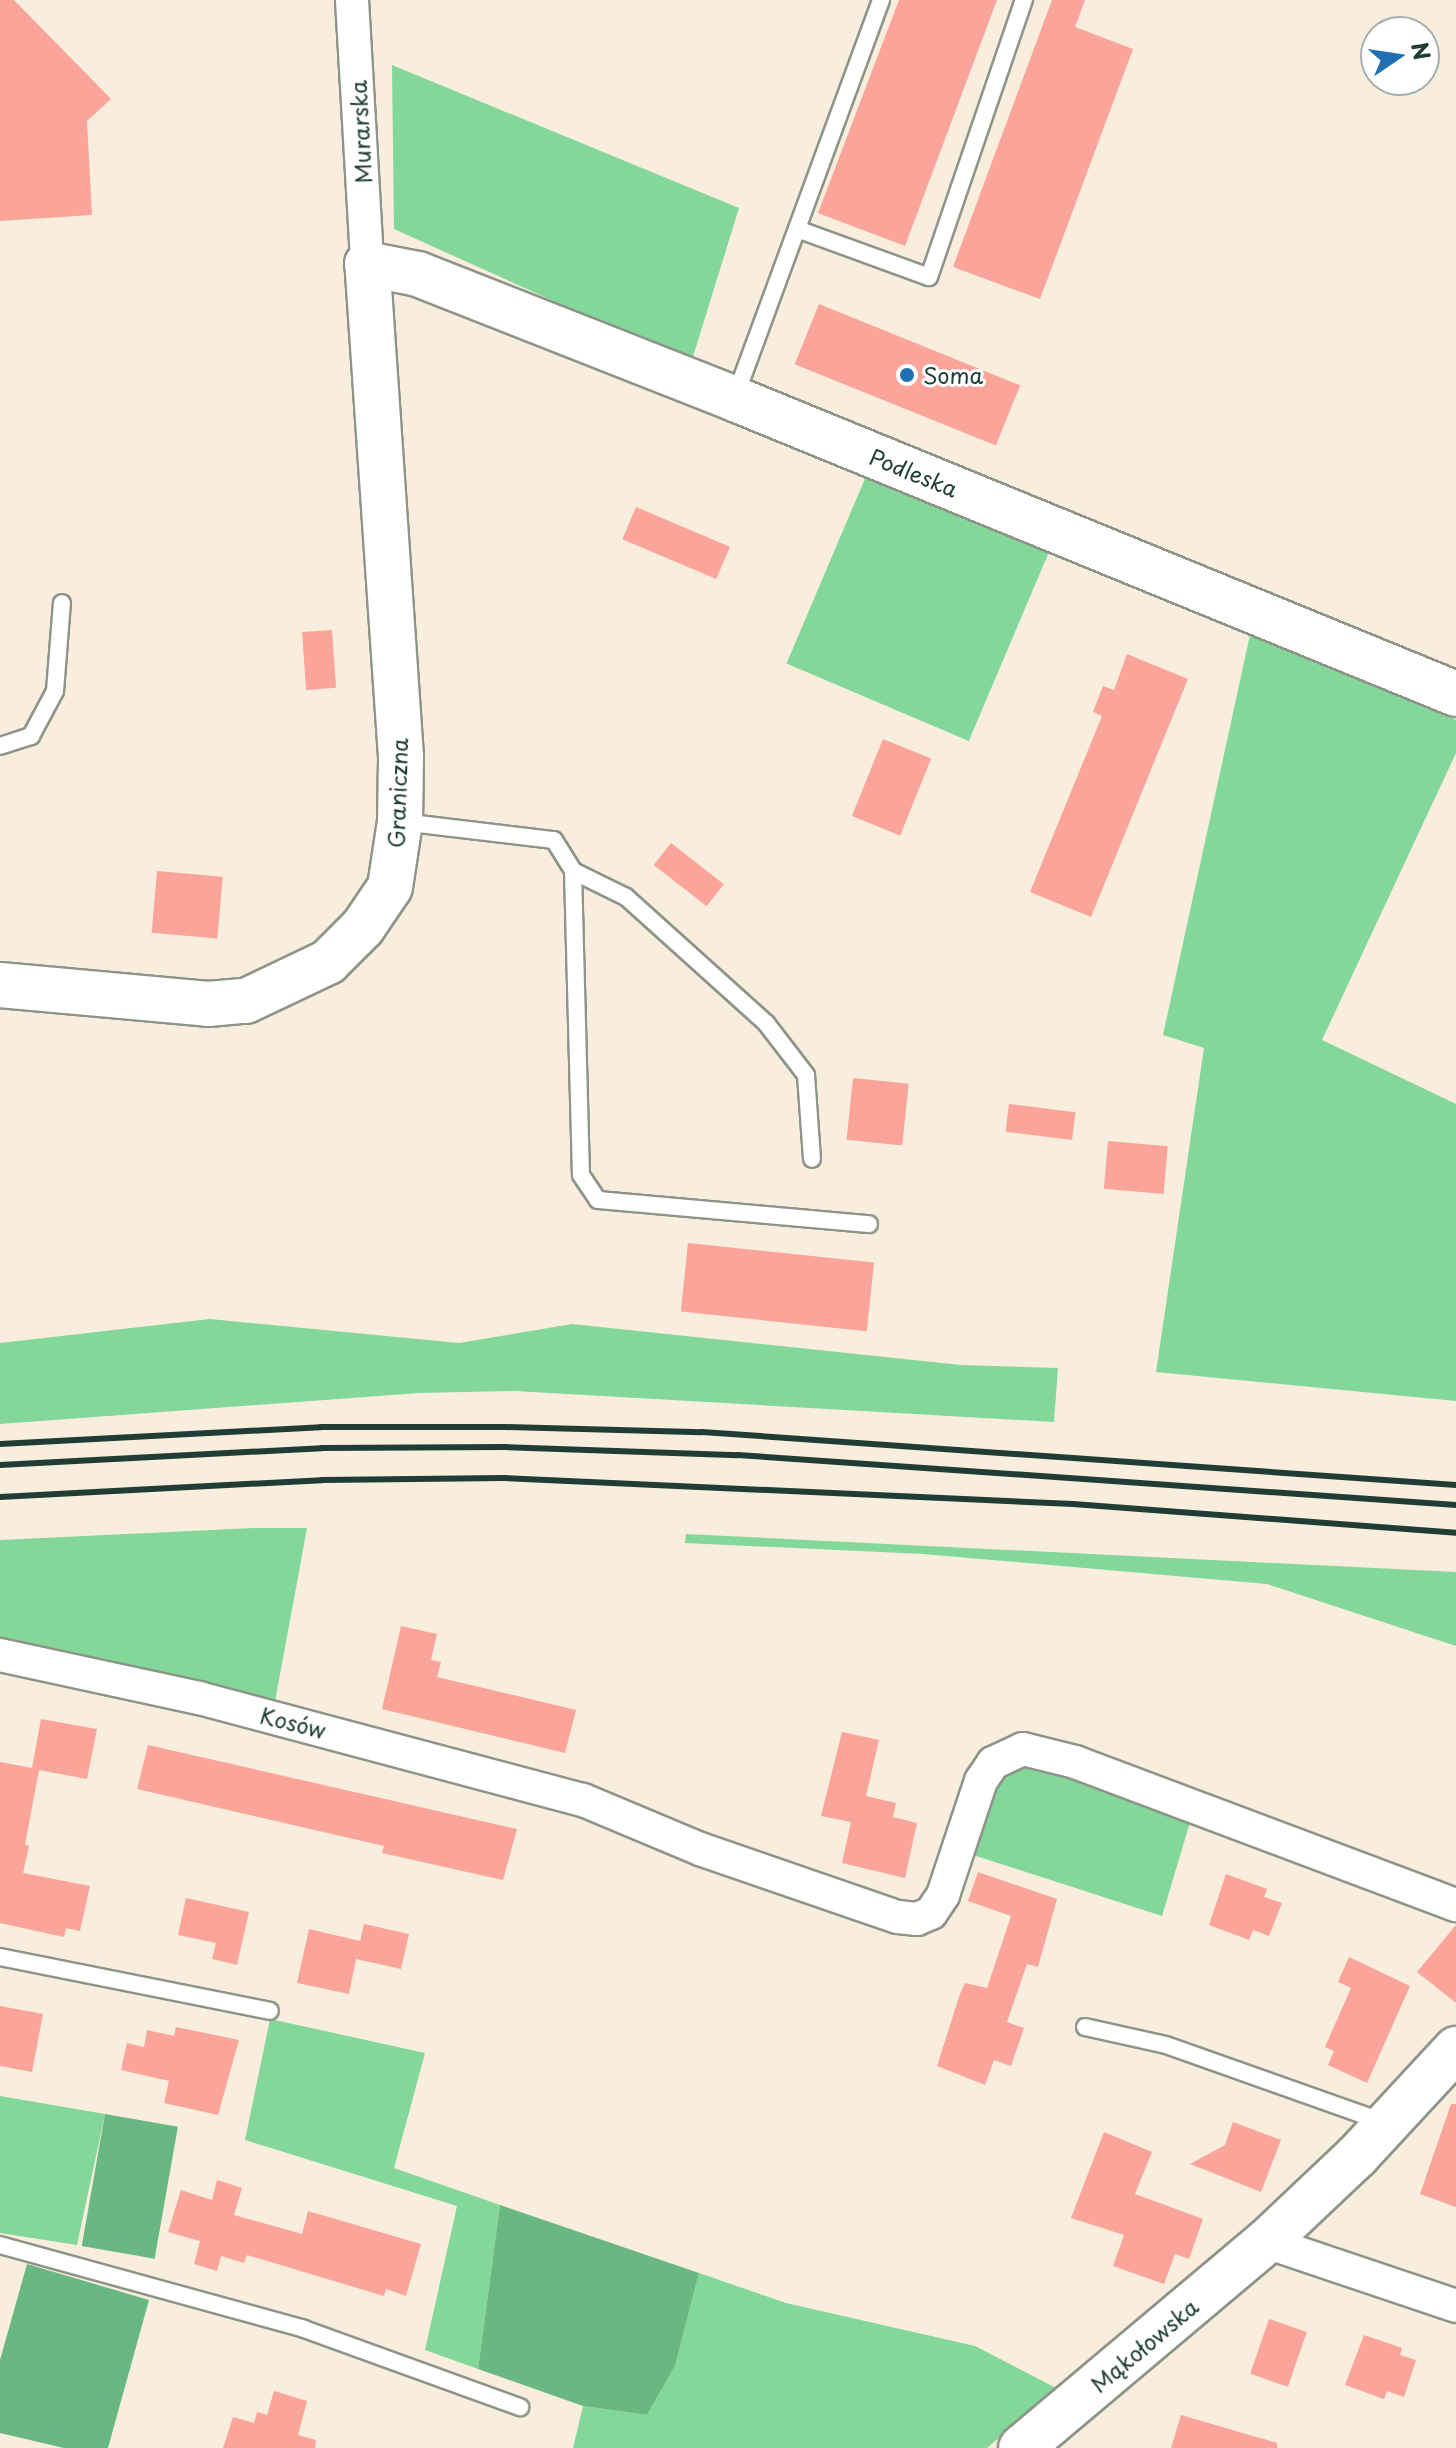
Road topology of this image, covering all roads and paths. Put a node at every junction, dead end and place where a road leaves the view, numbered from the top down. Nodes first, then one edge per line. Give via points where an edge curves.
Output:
1 (352, 0) edge
2 (881, 0) edge
3 (1024, 0) edge
4 (797, 229) junction
5 (367, 264) junction
6 (735, 399) junction
7 (62, 603) dead end
8 (1456, 694) edge
9 (0, 746) edge
10 (400, 822) junction
11 (573, 871) junction
12 (0, 985) edge
13 (812, 1159) dead end
14 (869, 1224) dead end
15 (0, 1655) edge
16 (1456, 1905) edge
17 (0, 1957) edge
18 (270, 2011) dead end
19 (1085, 2027) dead end
20 (1456, 2049) edge
21 (1388, 2124) junction
22 (1266, 2242) junction
23 (0, 2245) edge
24 (1456, 2306) edge
25 (520, 2407) dead end
26 (1021, 2448) edge

1 - 5 street, Murarska
2 - 4 lane
3 - 4 lane via 929,277
4 - 6 lane
5 - 6 street, Podleska via 418,274
5 - 10 street, Graniczna via 401,757
6 - 8 street, Podleska
7 - 9 lane via 55,691 31,736
10 - 11 lane via 554,840
10 - 12 street, Graniczna via 390,887 363,927 328,962 278,990 246,1001 208,1004
11 - 13 lane via 626,897 766,1023 806,1075
11 - 14 lane via 581,1175 598,1200
15 - 16 street, Kosów via 199,1698 583,1800 810,1889 917,1919 931,1913 943,1895 969,1805 993,1763 1012,1752 1036,1749
17 - 18 lane
19 - 21 lane via 1166,2045
20 - 21 street, Mąkołowska
21 - 22 street, Mąkołowska
22 - 24 street via 1290,2255
22 - 26 street, Mąkołowska
23 - 25 lane via 304,2329

